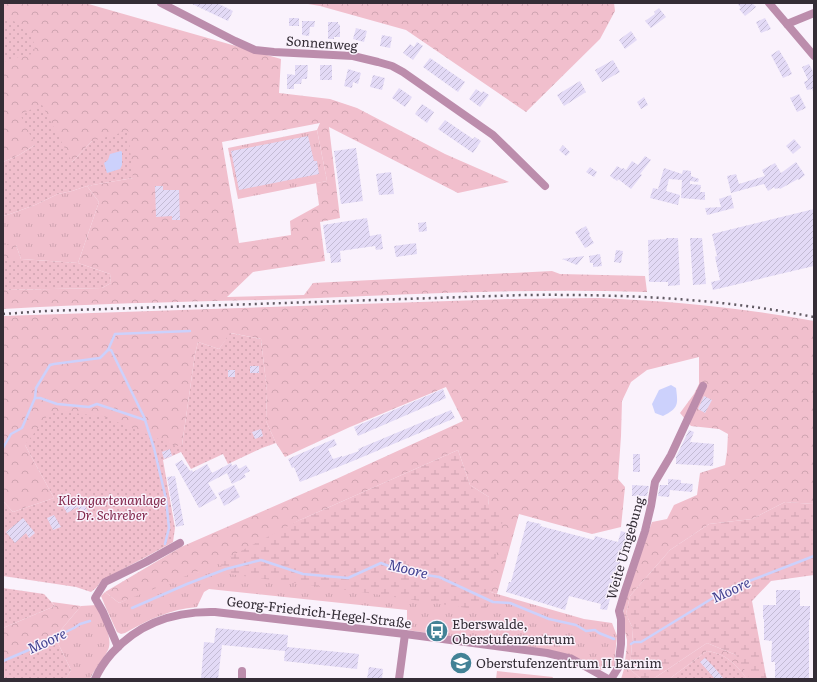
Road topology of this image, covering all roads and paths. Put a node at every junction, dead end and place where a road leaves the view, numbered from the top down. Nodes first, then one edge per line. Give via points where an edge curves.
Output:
1 (161, 3) edge
2 (771, 4) edge
3 (814, 13) edge
4 (787, 24) junction
5 (814, 56) edge
6 (545, 186) dead end
7 (703, 386) dead end
8 (180, 543) dead end
9 (405, 634) junction
10 (118, 647) junction
11 (95, 679) edge
12 (399, 679) edge
13 (608, 679) edge
14 (611, 679) edge

1 - 6 street, Sonnenweg via 255,50 353,56 392,66 493,136
2 - 4 street
3 - 4 street
4 - 5 street
7 - 14 street, Weite Umgebung via 671,455 654,482 645,531 619,611 621,644 618,668
8 - 10 street via 105,582 95,598
9 - 10 street, Georg-Friedrich-Hegel-Straße via 200,612 171,616 155,622 137,631
9 - 12 street
9 - 13 street, Georg-Friedrich-Hegel-Straße via 547,653 572,659
10 - 11 street, Georg-Friedrich-Hegel-Straße

